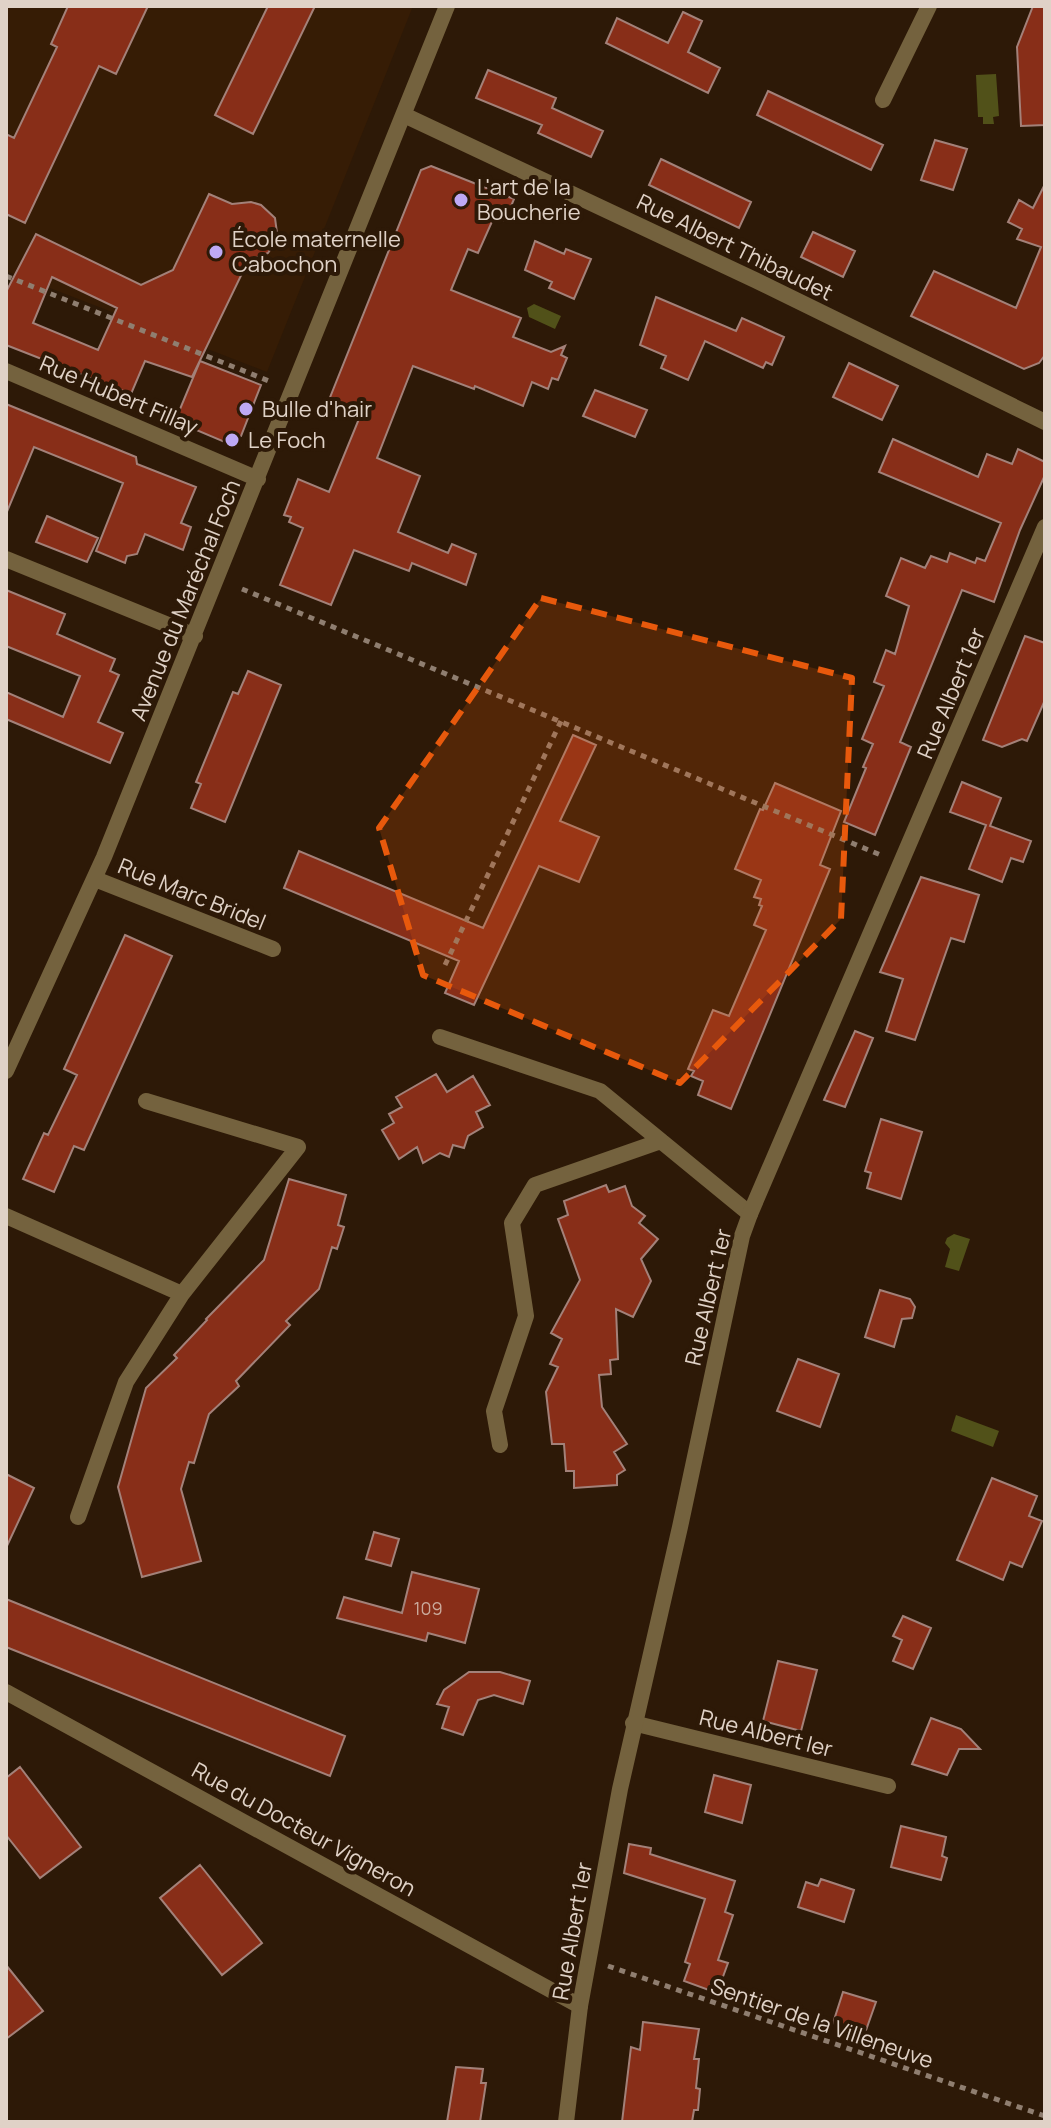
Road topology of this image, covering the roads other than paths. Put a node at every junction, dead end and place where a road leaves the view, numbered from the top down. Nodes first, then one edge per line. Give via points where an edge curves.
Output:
1 (447, 6) edge
2 (929, 6) edge
3 (883, 100) dead end
4 (404, 115) junction
5 (6, 371) edge
6 (1045, 422) edge
7 (258, 479) junction
8 (1045, 527) edge
9 (6, 559) edge
10 (195, 636) junction
11 (95, 879) junction
12 (273, 949) dead end
13 (440, 1037) dead end
14 (6, 1071) edge
15 (146, 1101) dead end
16 (661, 1141) junction
17 (750, 1214) junction
18 (6, 1216) edge
19 (182, 1294) junction
20 (500, 1445) dead end
21 (78, 1517) dead end
22 (6, 1692) edge
23 (633, 1723) junction
24 (888, 1786) dead end
25 (580, 2006) junction
26 (566, 2122) edge

1 - 4 street, Avenue du Maréchal Foch
2 - 3 street
4 - 6 street, Rue Albert Thibaudet
4 - 7 street, Avenue du Maréchal Foch
5 - 7 street, Rue Hubert Fillay
7 - 10 street, Avenue du Maréchal Foch
8 - 17 street, Rue Albert 1er
9 - 10 street
10 - 11 street, Avenue du Maréchal Foch
11 - 12 street, Rue Marc Bridel
11 - 14 street, Avenue du Maréchal Foch
13 - 16 street via 600,1091
15 - 19 street via 298,1147
16 - 17 street
16 - 20 street via 535,1185 512,1223 526,1316 494,1411
17 - 23 street, Rue Albert 1er
18 - 19 street
19 - 21 street via 126,1382
22 - 25 street, Rue du Docteur Vigneron
23 - 24 street, Rue Albert Ier
23 - 25 street, Rue Albert 1er
25 - 26 street, Rue Albert 1er

